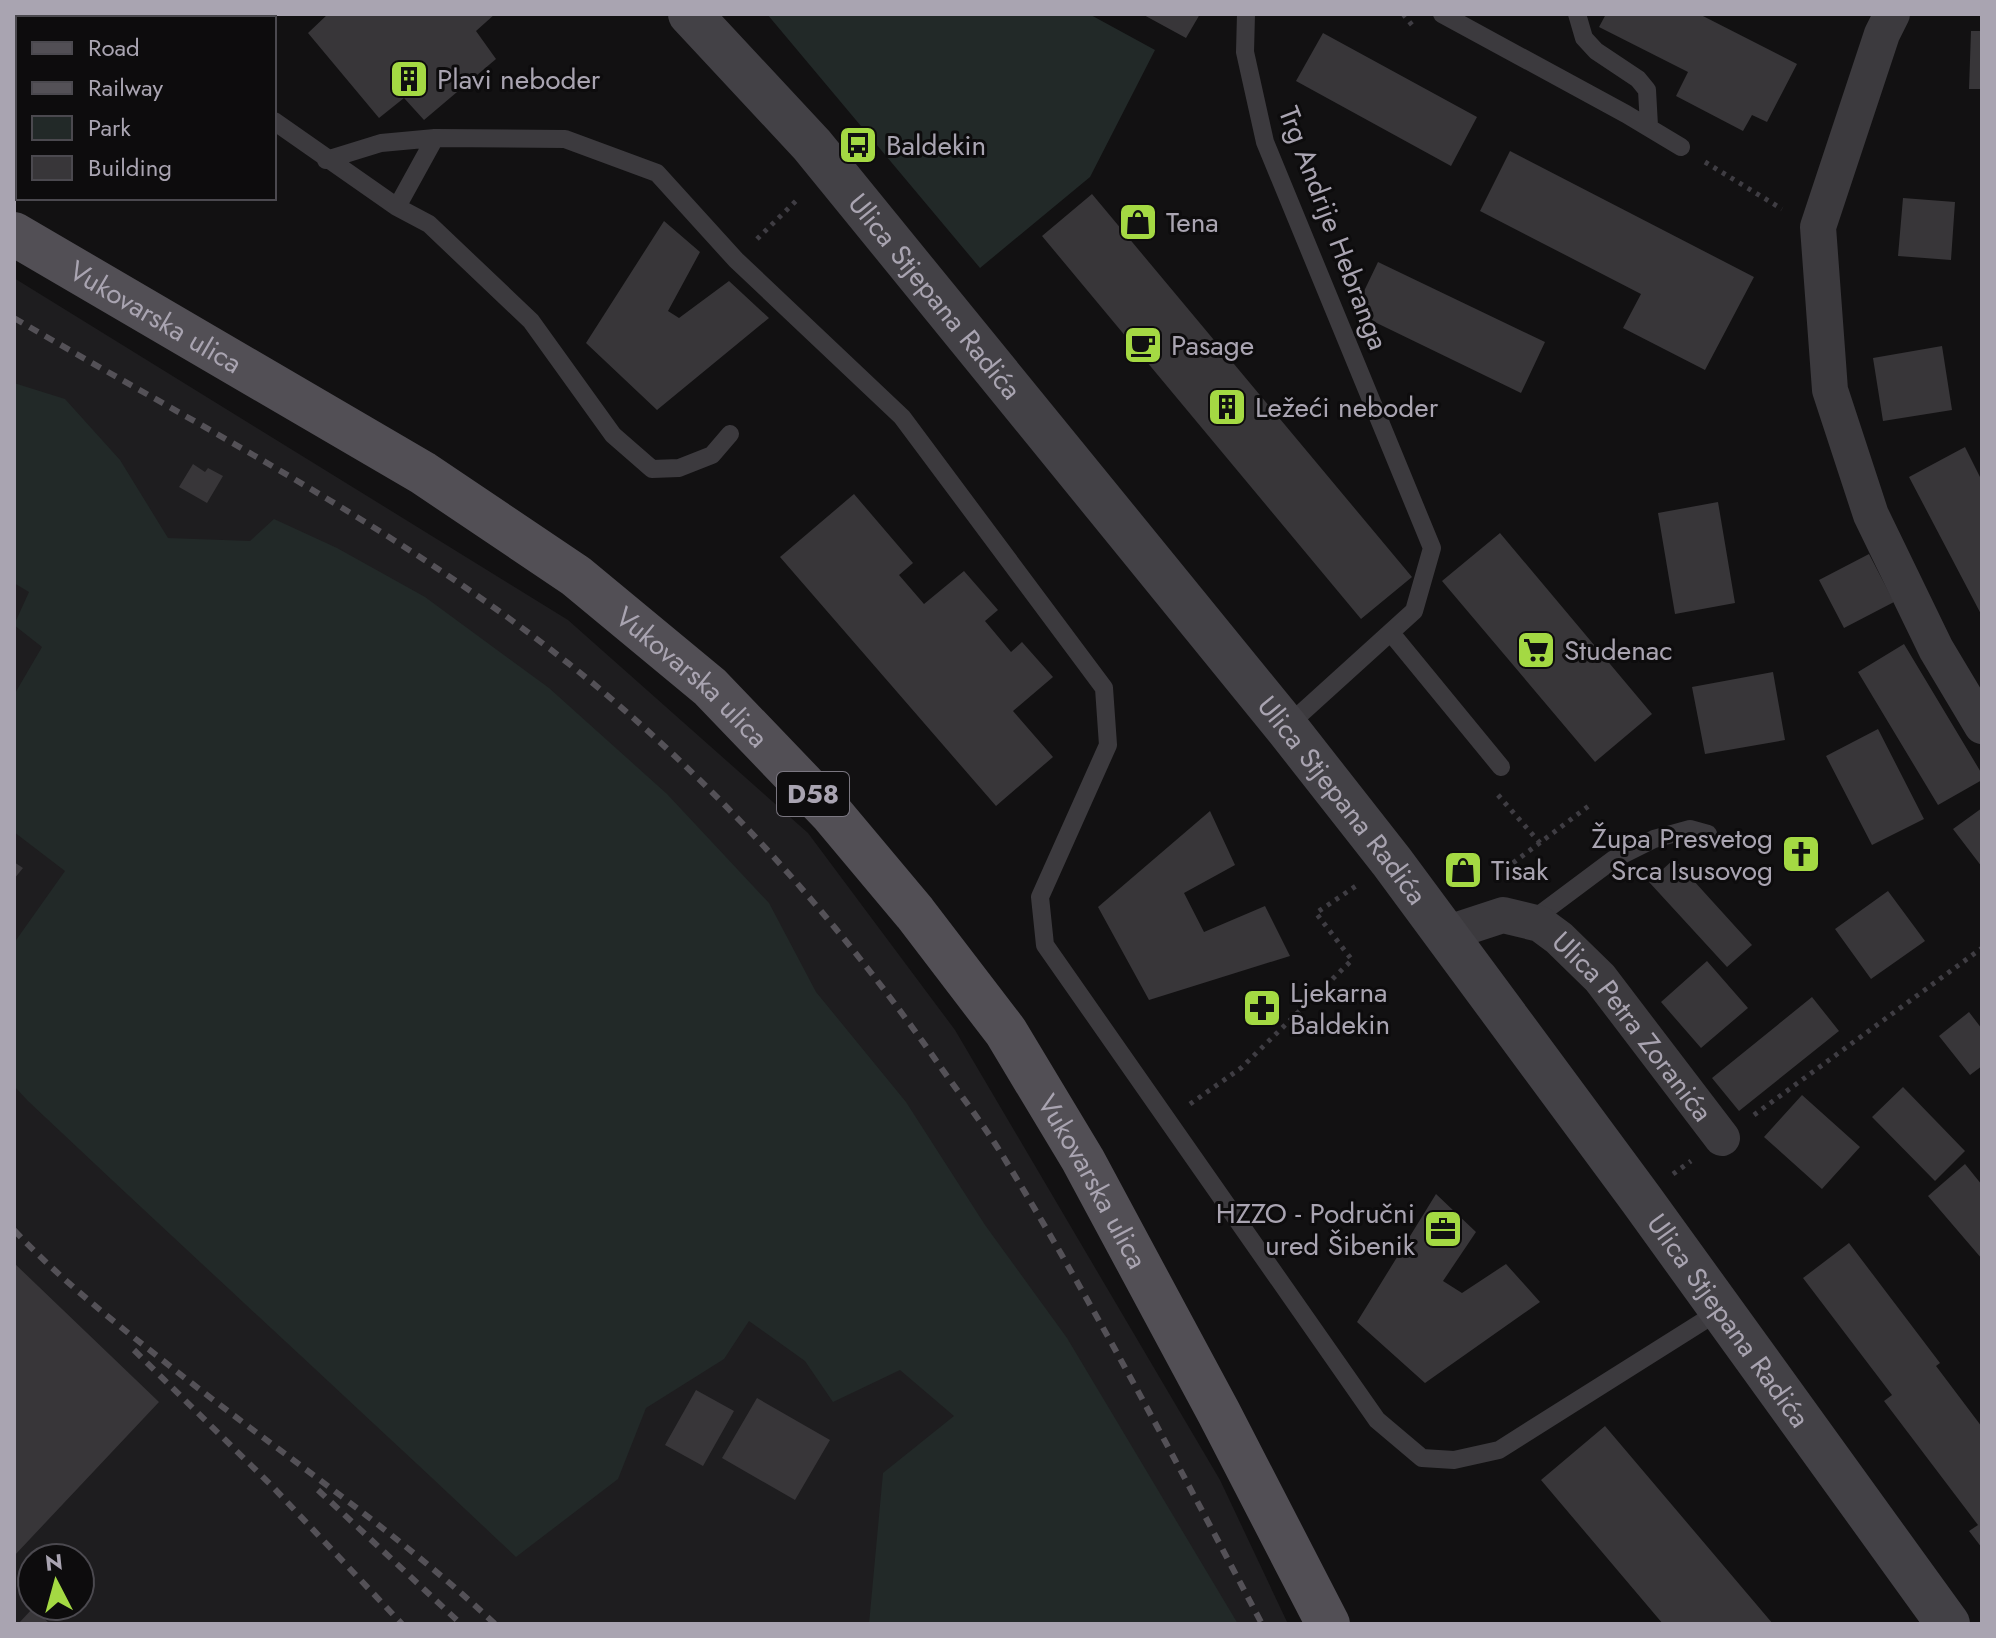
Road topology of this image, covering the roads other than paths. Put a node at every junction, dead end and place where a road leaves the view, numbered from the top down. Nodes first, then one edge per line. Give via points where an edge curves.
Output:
1 (690, 14) edge
2 (1246, 14) edge
3 (1442, 14) edge
4 (1577, 14) edge
5 (1892, 14) edge
6 (276, 122) edge
7 (1649, 126) junction
8 (435, 138) junction
9 (1681, 147) road end
10 (326, 160) junction
11 (397, 207) junction
12 (14, 234) edge
13 (730, 434) dead end
14 (1391, 633) junction
15 (1982, 726) edge
16 (1286, 727) junction
17 (1501, 767) road end
18 (1708, 834) dead end
19 (1531, 921) junction
20 (1445, 934) junction
21 (1722, 1138) road end
22 (1721, 1310) junction
23 (1328, 1624) edge
24 (1948, 1624) edge

1 - 16 main road, Ulica Stjepana Radića via 812,145
2 - 14 lane, Trg Andrije Hebranga via 1245,52 1265,142 1432,548 1414,611
3 - 7 lane
4 - 7 lane via 1584,38 1647,90
5 - 15 street via 1818,227 1830,390 1871,515 1936,649
6 - 10 lane
7 - 9 lane
8 - 10 lane via 381,143
8 - 11 lane
8 - 22 lane via 565,139 657,173 736,260 902,417 1104,688 1108,745 1040,897 1045,945 1377,1420 1422,1458 1454,1460 1499,1450
10 - 11 lane
11 - 13 lane via 429,224 531,321 613,435 652,469 679,468 712,455
12 - 23 main road, Vukovarska ulica / D58 via 423,473 576,576 710,687 832,814 1006,1032 1083,1160
14 - 16 lane, Trg Andrije Hebranga
14 - 17 lane
16 - 20 main road, Ulica Stjepana Radića
18 - 19 lane via 1690,829 1654,839 1614,859
19 - 20 street, Ulica Petra Zoranića via 1503,915
19 - 21 street, Ulica Petra Zoranića via 1559,938 1600,978
20 - 22 main road, Ulica Stjepana Radića
22 - 24 main road, Ulica Stjepana Radića

